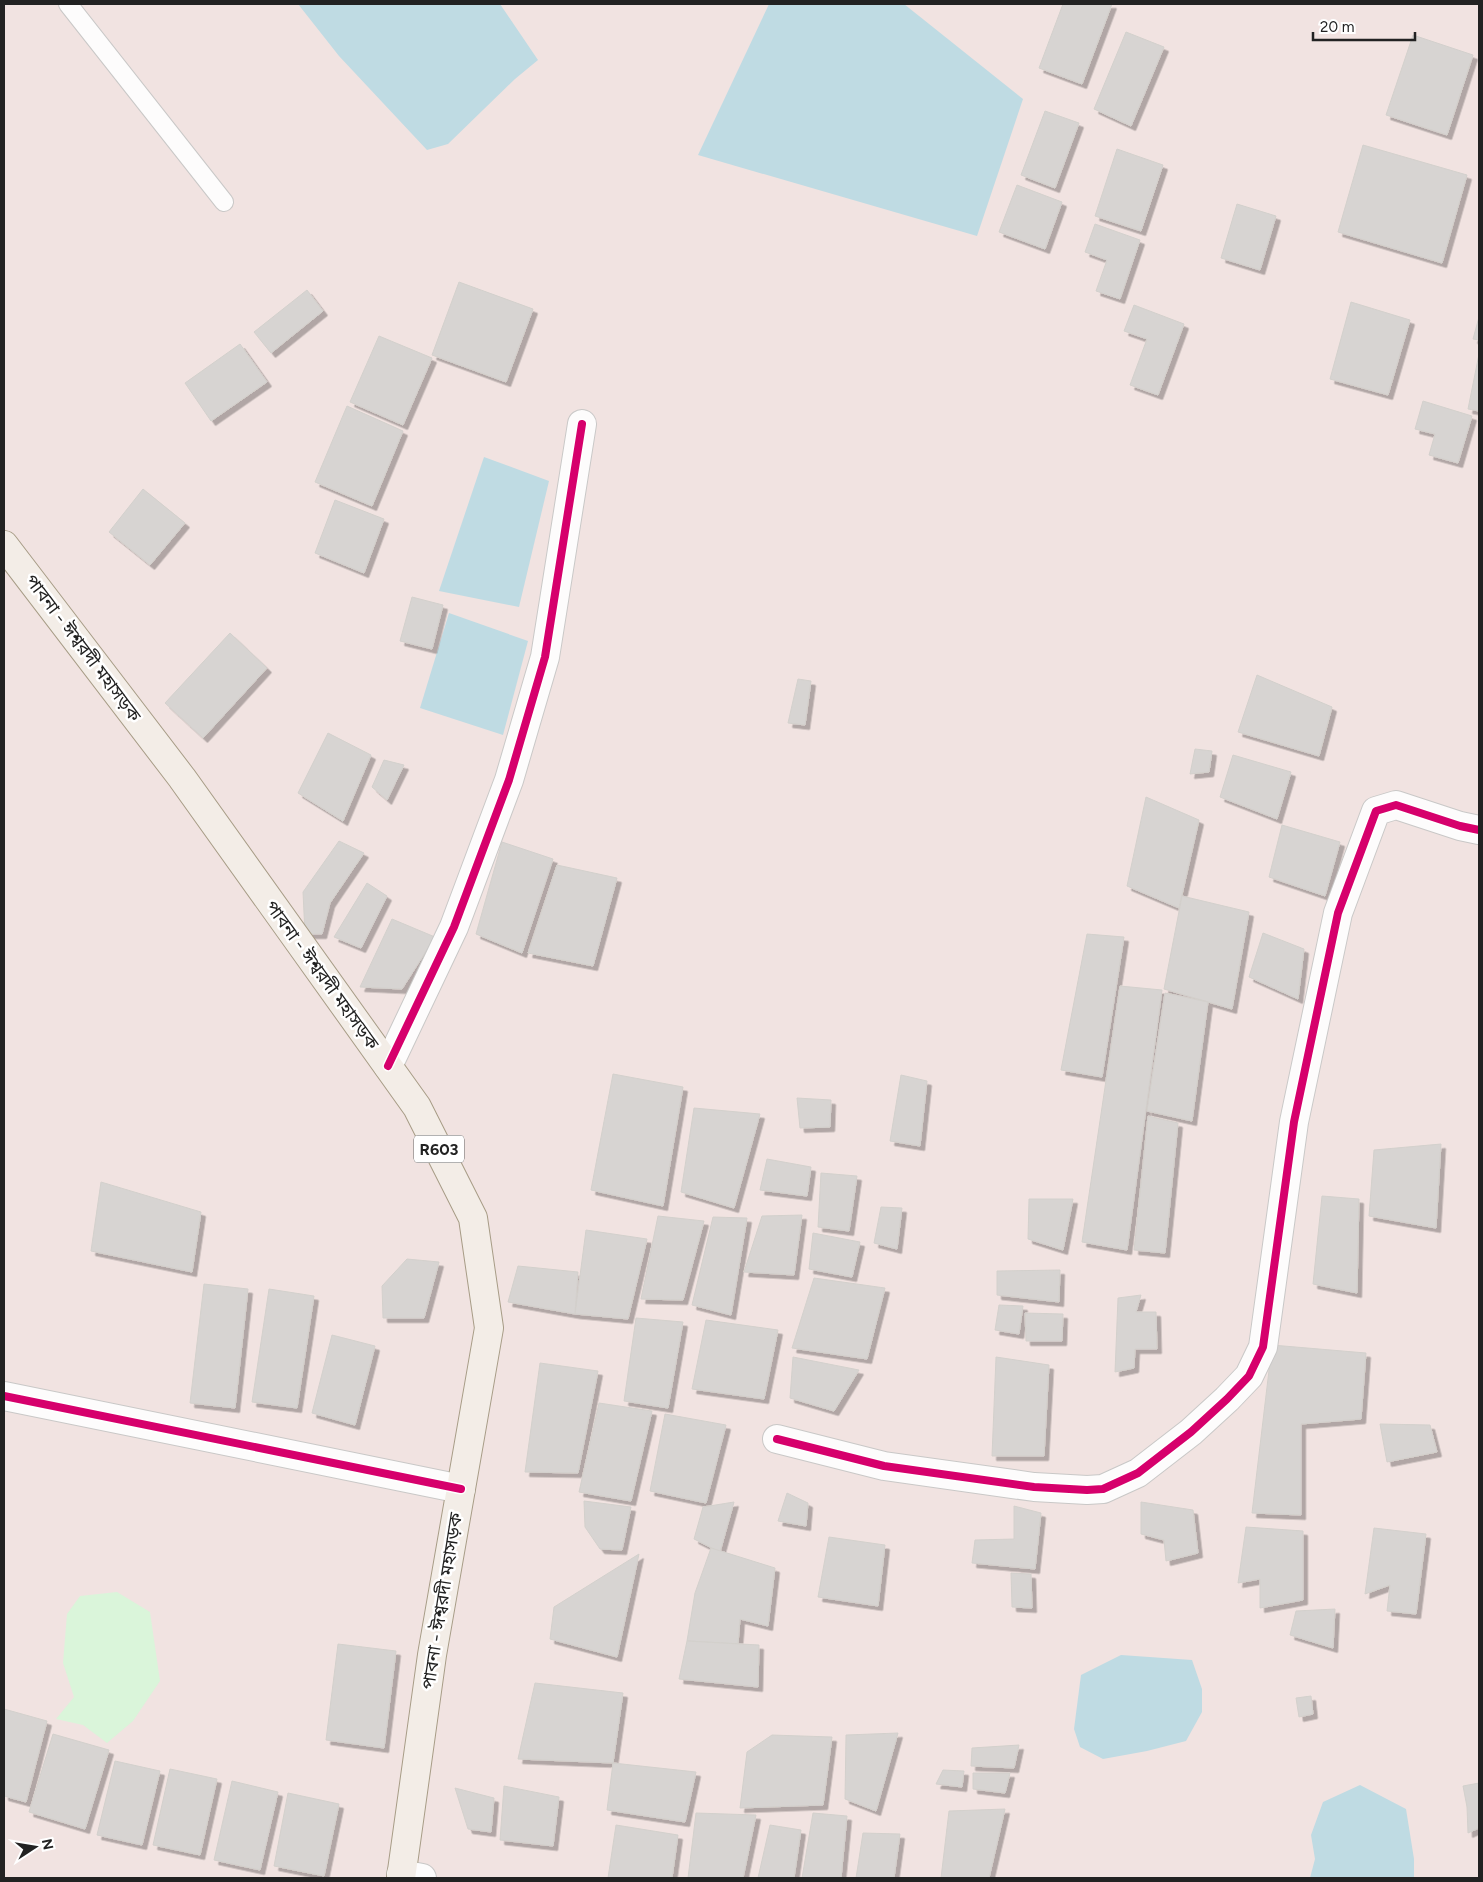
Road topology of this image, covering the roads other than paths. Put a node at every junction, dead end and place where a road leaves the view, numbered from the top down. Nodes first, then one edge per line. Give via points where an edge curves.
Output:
1 (68, 4) edge
2 (224, 202) dead end
3 (582, 424) dead end
4 (4, 545) edge
5 (1479, 830) edge
6 (388, 1066) junction
7 (4, 1396) edge
8 (777, 1439) dead end
9 (461, 1490) junction
10 (408, 1877) edge

1 - 2 lane
3 - 6 street via 545,657 509,780 454,927
4 - 6 main road, পাবনা - ঈশ্বরদী মহাসড়ক / R603 via 182,778
5 - 8 street via 1396,805 1376,810 1338,913 1294,1122 1263,1347 1249,1376 1191,1432 1138,1473 1103,1489 1087,1490 1034,1487 884,1466
6 - 9 main road, পাবনা - ঈশ্বরদী মহাসড়ক / R603 via 417,1107 473,1218 489,1328
7 - 9 street
9 - 10 main road, পাবনা - ঈশ্বরদী মহাসড়ক / R603 via 432,1655

